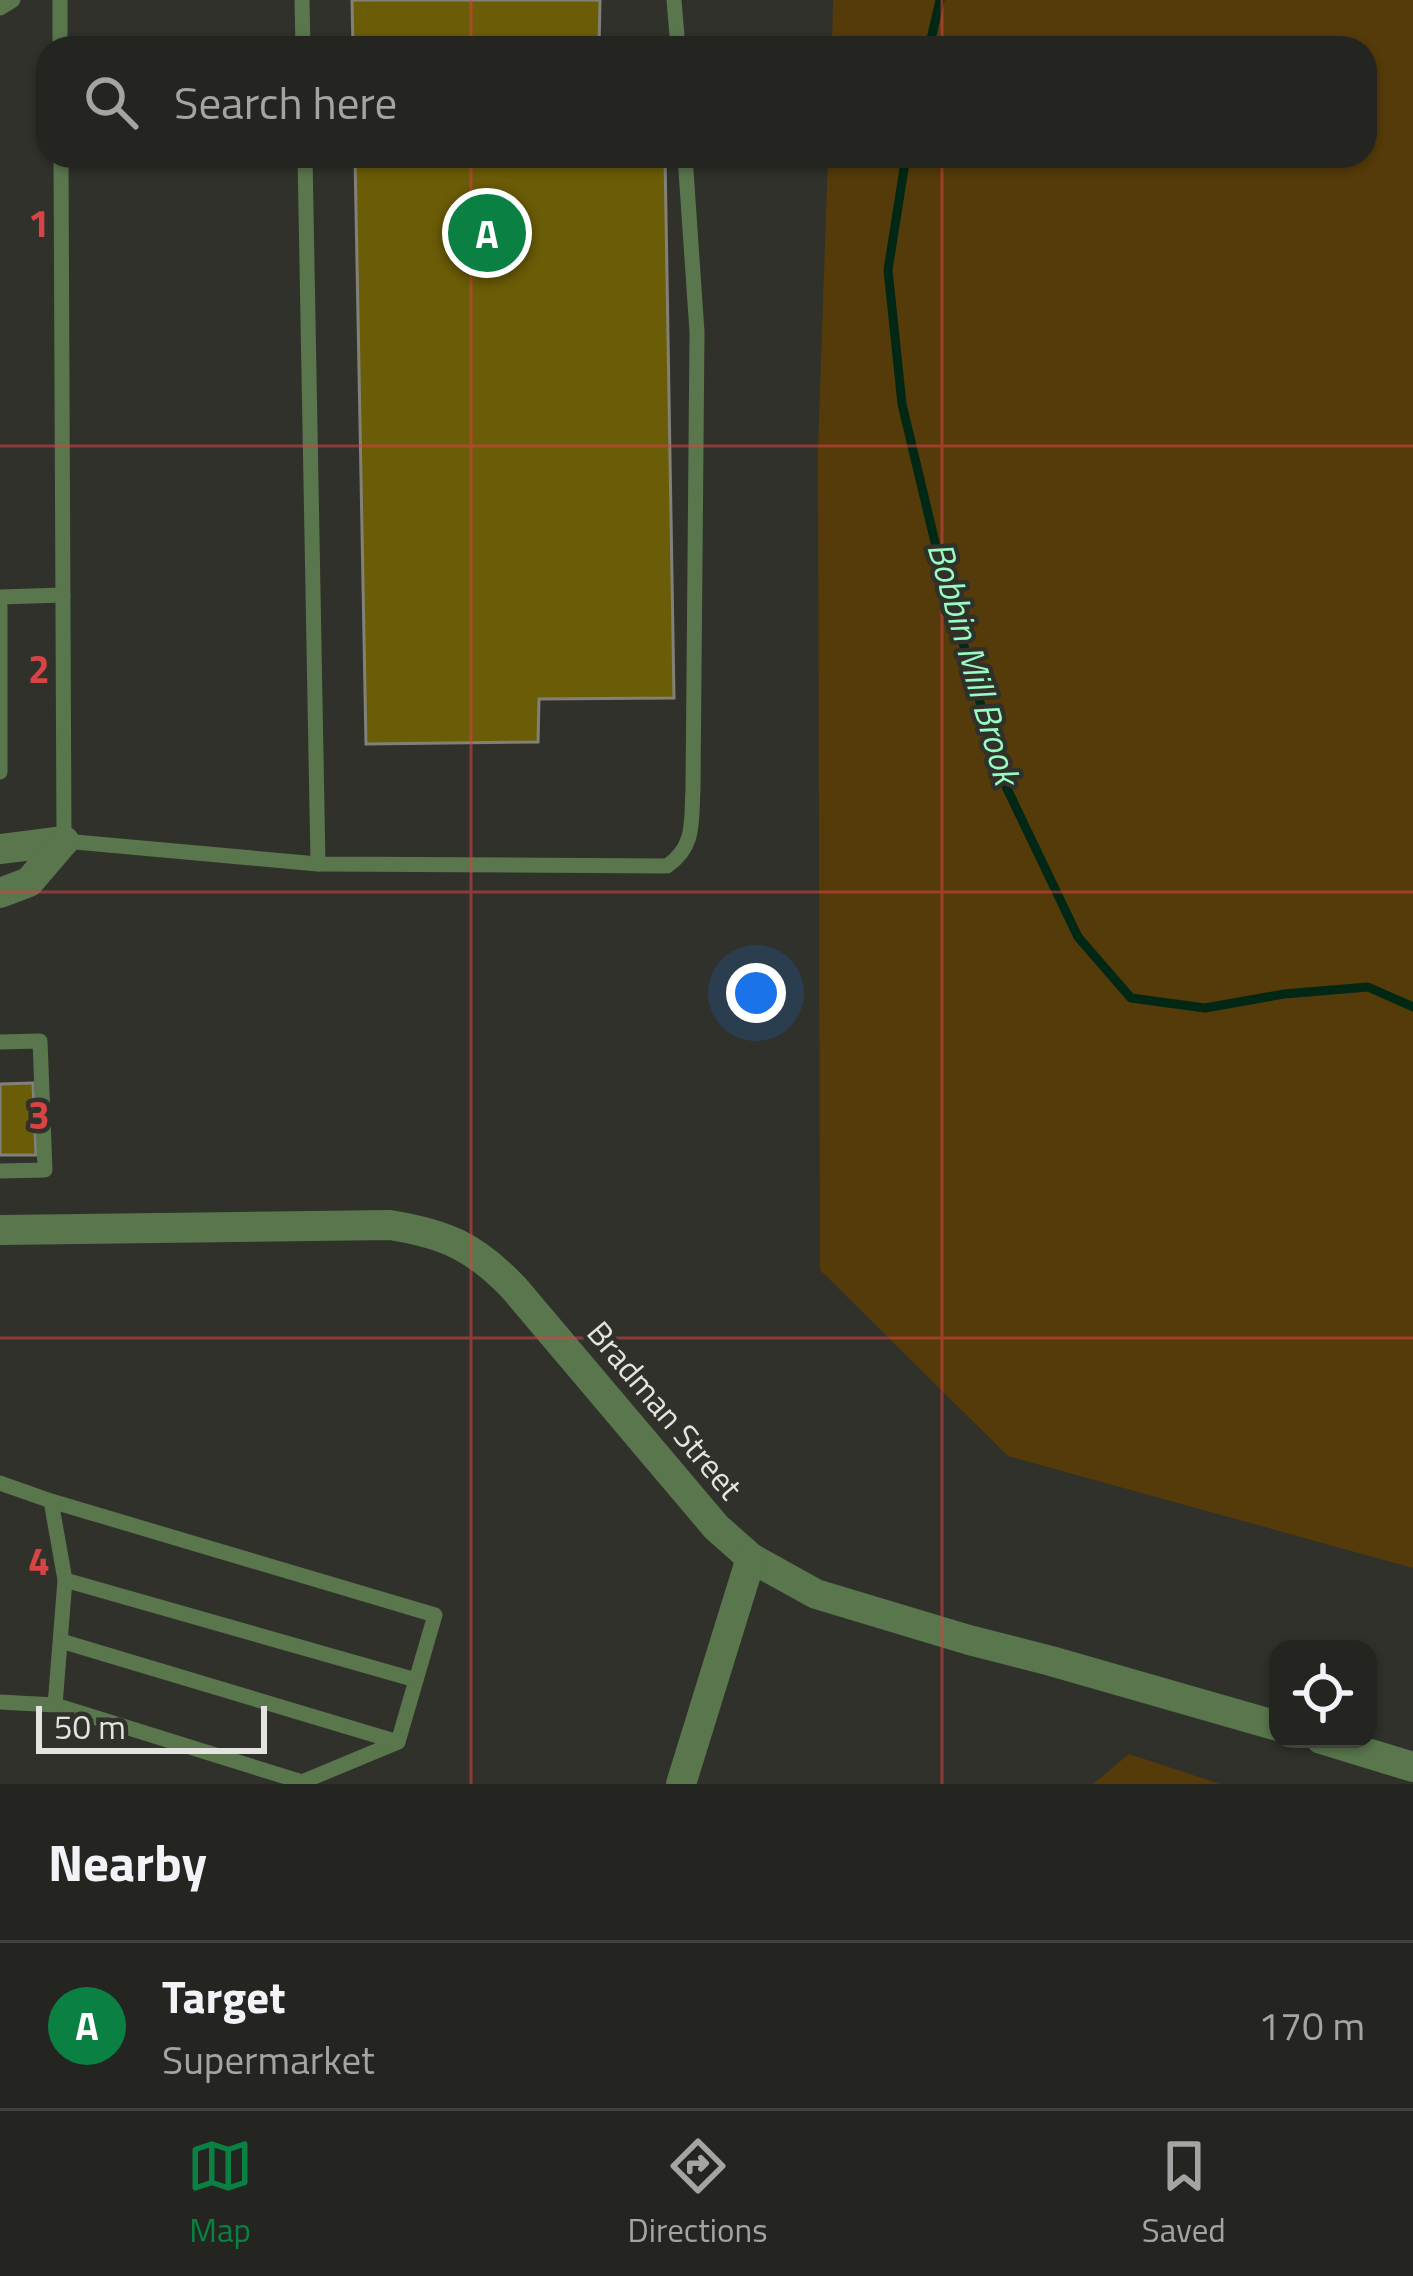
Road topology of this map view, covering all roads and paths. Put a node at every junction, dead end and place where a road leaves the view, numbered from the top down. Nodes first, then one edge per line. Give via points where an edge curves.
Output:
1 (13, 0) edge
2 (60, 0) edge
3 (302, 0) edge
4 (674, 0) edge
5 (0, 8) edge
6 (60, 36) edge
7 (303, 36) edge
8 (677, 36) edge
9 (61, 168) edge
10 (305, 168) edge
11 (686, 168) edge
12 (63, 595) junction
13 (0, 601) edge
14 (0, 772) edge
15 (64, 841) junction
16 (0, 849) edge
17 (318, 864) junction
18 (0, 893) edge
19 (0, 1042) edge
20 (0, 1171) edge
21 (0, 1230) edge
22 (0, 1483) edge
23 (51, 1501) junction
24 (751, 1558) junction
25 (65, 1580) junction
26 (61, 1641) junction
27 (416, 1680) junction
28 (0, 1702) edge
29 (56, 1705) junction
30 (1269, 1723) edge
31 (398, 1742) junction
32 (1351, 1748) edge
33 (1413, 1767) edge
34 (681, 1784) edge

1 - 5 lane
2 - 6 lane
3 - 7 lane
4 - 8 lane
9 - 12 lane
10 - 17 lane
11 - 17 lane via 697,332 690,839 667,866
12 - 13 lane
12 - 15 lane
13 - 14 lane
15 - 16 street
15 - 17 lane
15 - 18 street via 29,882
19 - 20 lane via 40,1041 45,1170
21 - 24 street, Bradman Street via 390,1225 473,1250
22 - 23 lane
23 - 25 lane
23 - 27 lane via 435,1615
24 - 30 street, Bradman Street via 817,1594
24 - 34 street
25 - 26 lane
25 - 27 lane
26 - 29 lane
26 - 31 lane
27 - 31 lane
28 - 29 lane
29 - 31 lane via 302,1782
32 - 33 street

